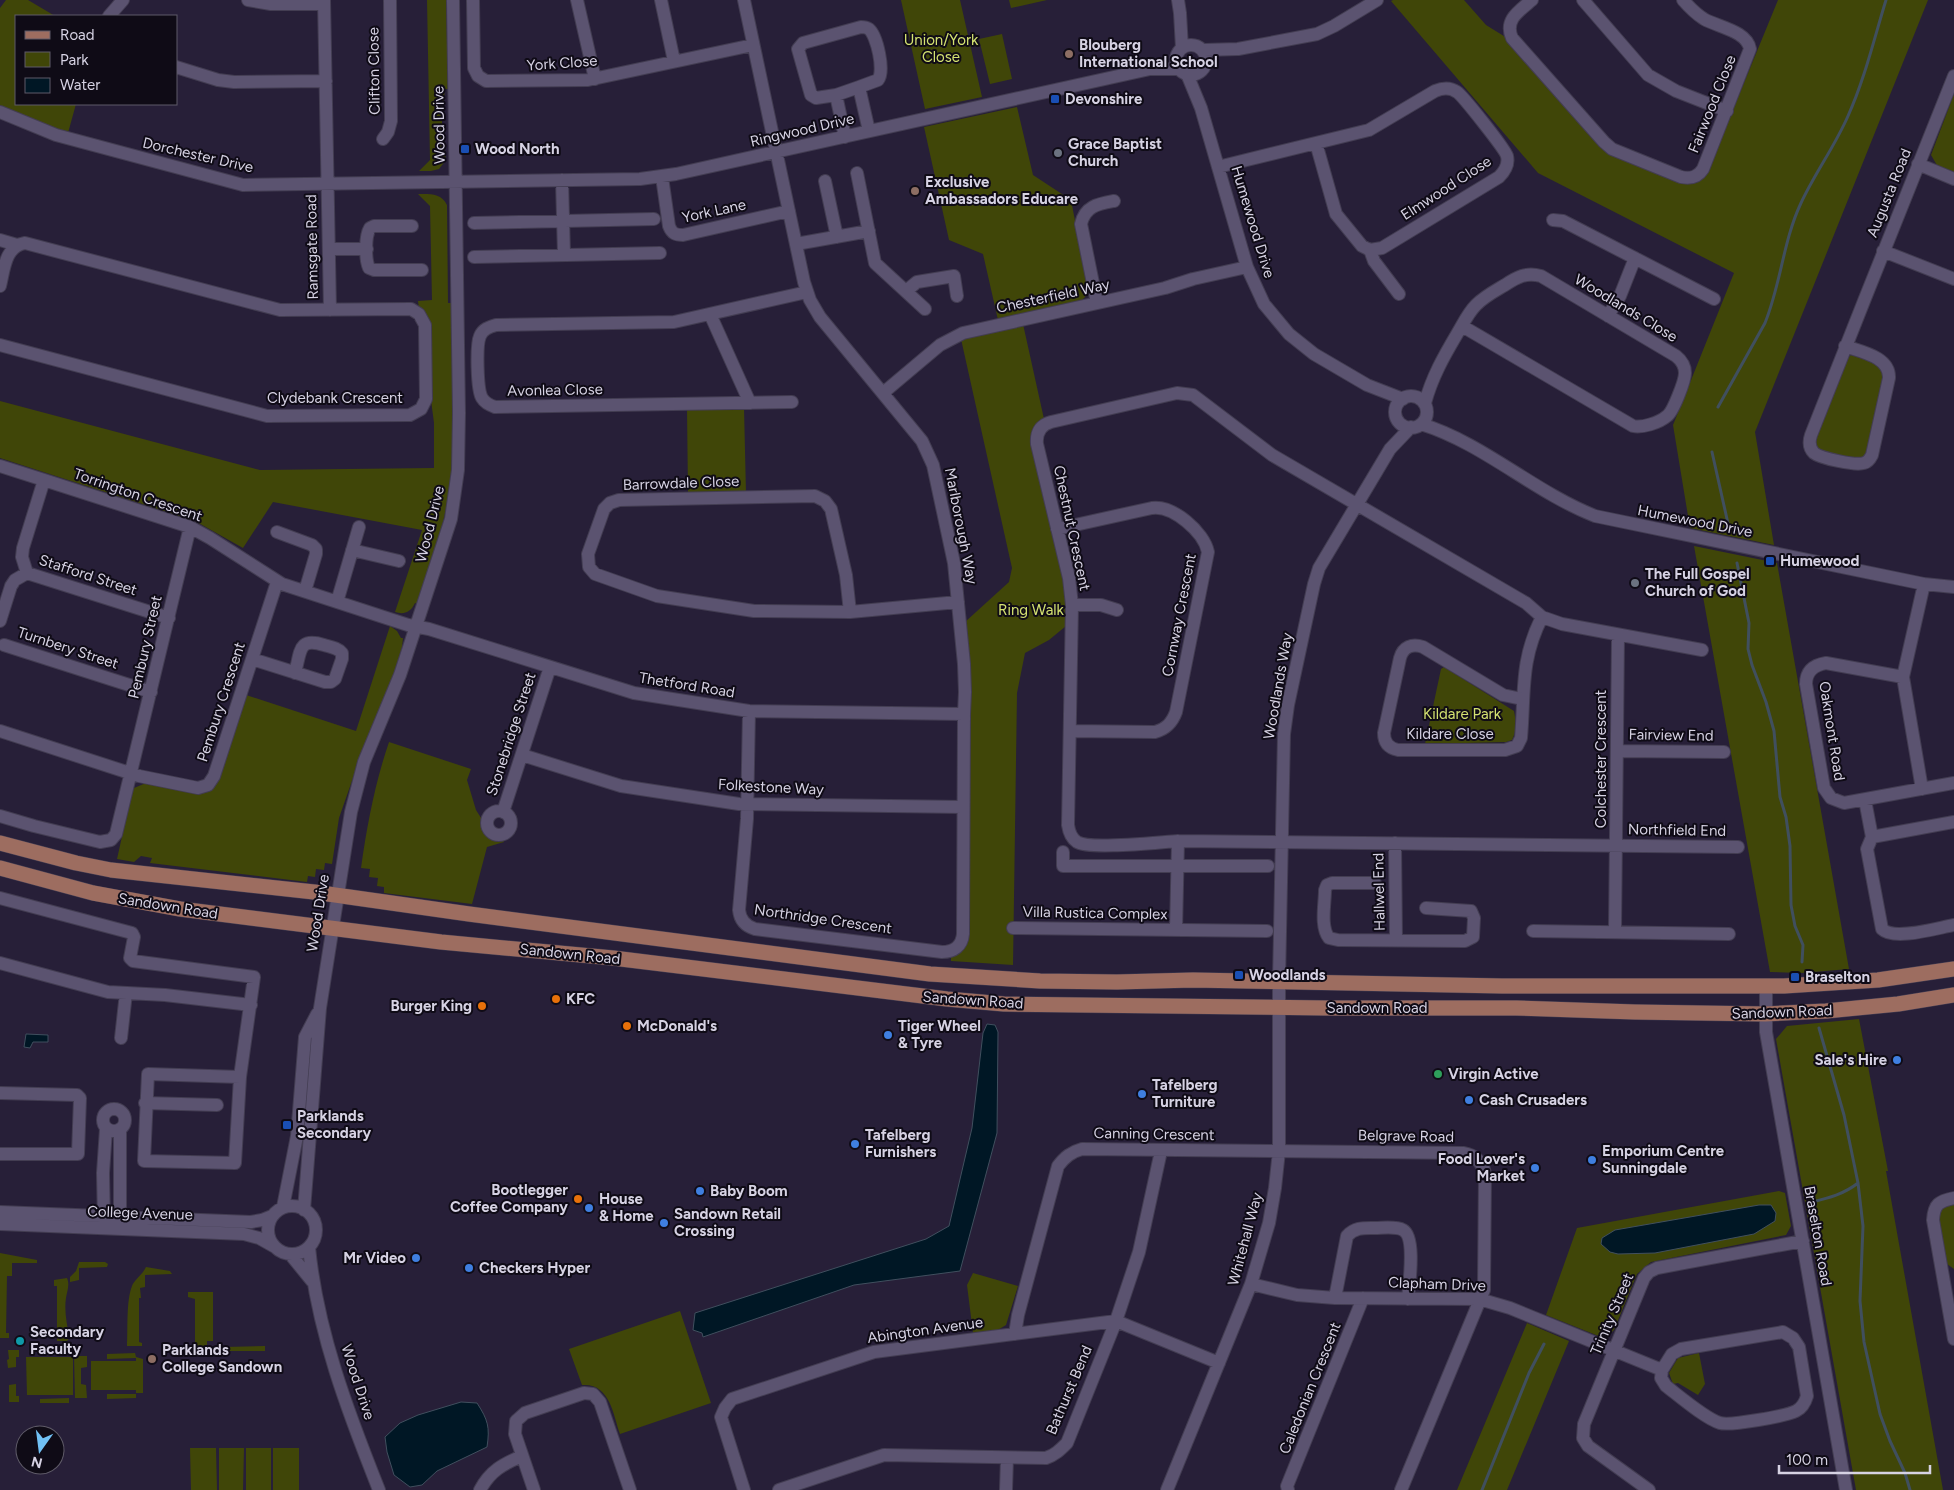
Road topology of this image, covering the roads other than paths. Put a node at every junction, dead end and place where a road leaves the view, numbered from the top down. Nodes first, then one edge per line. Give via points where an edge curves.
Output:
1 (123, 0) edge
2 (248, 0) edge
3 (390, 0) edge
4 (453, 0) edge
5 (473, 0) edge
6 (577, 0) edge
7 (661, 0) edge
8 (744, 0) edge
9 (1178, 0) edge
10 (1377, 0) edge
11 (1532, 0) edge
12 (1583, 0) edge
13 (1683, 0) edge
14 (324, 2) edge
15 (1180, 13) junction
16 (110, 15) edge
17 (753, 45) junction
18 (1200, 48) junction
19 (1238, 50) junction
20 (1179, 52) junction
21 (674, 61) junction
22 (178, 68) edge
23 (1150, 68) junction
24 (1203, 68) junction
25 (1183, 72) junction
26 (1954, 76) edge
27 (595, 79) junction
28 (326, 81) junction
29 (859, 87) junction
30 (836, 95) junction
31 (1201, 108) junction
32 (1727, 111) junction
33 (0, 112) edge
34 (869, 131) junction
35 (845, 137) junction
36 (383, 139) dead end
37 (1316, 143) junction
38 (777, 152) junction
39 (1918, 164) junction
40 (1218, 167) junction
41 (857, 173) dead end
42 (662, 177) junction
43 (1954, 179) edge
44 (562, 180) junction
45 (825, 181) dead end
46 (456, 182) junction
47 (328, 185) junction
48 (1114, 201) dead end
49 (789, 210) junction
50 (654, 220) dead end
51 (1553, 220) dead end
52 (563, 221) junction
53 (474, 223) dead end
54 (412, 226) dead end
55 (868, 232) junction
56 (837, 237) junction
57 (0, 240) edge
58 (796, 244) junction
59 (17, 245) junction
60 (328, 249) junction
61 (367, 249) junction
62 (1370, 250) junction
63 (1883, 251) junction
64 (660, 253) dead end
65 (564, 255) junction
66 (474, 256) dead end
67 (1635, 258) junction
68 (1247, 267) junction
69 (422, 270) dead end
70 (1954, 279) edge
71 (0, 286) edge
72 (906, 291) junction
73 (807, 292) junction
74 (1399, 294) dead end
75 (957, 296) dead end
76 (1714, 299) dead end
77 (1098, 303) junction
78 (926, 309) dead end
79 (330, 310) junction
80 (710, 314) junction
81 (1608, 316) junction
82 (1462, 326) junction
83 (0, 345) edge
84 (1845, 346) junction
85 (1438, 366) junction
86 (883, 393) junction
87 (792, 402) dead end
88 (750, 403) junction
89 (1403, 406) junction
90 (1421, 417) junction
91 (1390, 448) junction
92 (0, 466) edge
93 (44, 480) junction
94 (1356, 504) junction
95 (190, 527) junction
96 (359, 527) dead end
97 (1057, 529) junction
98 (277, 532) dead end
99 (352, 550) junction
100 (399, 562) dead end
101 (27, 573) junction
102 (277, 582) junction
103 (1924, 584) junction
104 (1954, 587) edge
105 (305, 591) junction
106 (337, 602) junction
107 (958, 602) junction
108 (1072, 605) junction
109 (1117, 610) dead end
110 (850, 612) junction
111 (1542, 617) junction
112 (168, 618) junction
113 (0, 621) edge
114 (416, 626) junction
115 (1618, 636) junction
116 (1, 642) edge
117 (1702, 650) dead end
118 (252, 659) junction
119 (550, 667) junction
120 (295, 673) dead end
121 (1903, 677) junction
122 (151, 692) junction
123 (1522, 699) junction
124 (749, 711) junction
125 (964, 714) junction
126 (0, 731) edge
127 (1070, 731) junction
128 (1618, 751) junction
129 (1724, 752) dead end
130 (522, 755) junction
131 (132, 774) junction
132 (1954, 783) edge
133 (1922, 789) junction
134 (1865, 800) junction
135 (747, 805) junction
136 (963, 807) junction
137 (503, 812) dead end
138 (0, 816) edge
139 (1954, 822) edge
140 (1872, 837) junction
141 (1178, 841) junction
142 (1283, 842) junction
143 (0, 843) edge
144 (1395, 844) junction
145 (1616, 846) junction
146 (1738, 847) dead end
147 (1063, 852) dead end
148 (1178, 866) junction
149 (1268, 866) dead end
150 (0, 868) edge
151 (1375, 883) dead end
152 (338, 896) junction
153 (0, 898) edge
154 (1426, 908) dead end
155 (1954, 925) edge
156 (332, 928) junction
157 (1013, 928) dead end
158 (1176, 930) junction
159 (1267, 931) dead end
160 (1533, 931) dead end
161 (1615, 932) junction
162 (1729, 934) dead end
163 (1396, 940) junction
164 (957, 948) joint
165 (0, 962) edge
166 (1954, 969) edge
167 (1279, 981) junction
168 (1766, 986) junction
169 (126, 993) junction
170 (1954, 995) edge
171 (251, 1005) junction
172 (320, 1008) junction
173 (1279, 1008) junction
174 (1765, 1014) junction
175 (120, 1038) dead end
176 (240, 1077) junction
177 (0, 1092) edge
178 (146, 1103) junction
179 (217, 1105) dead end
180 (80, 1118) junction
181 (105, 1123) junction
182 (145, 1123) junction
183 (122, 1125) junction
184 (1161, 1151) junction
185 (1279, 1151) junction
186 (0, 1154) edge
187 (1954, 1198) edge
188 (284, 1207) junction
189 (304, 1210) junction
190 (0, 1212) edge
191 (272, 1216) junction
192 (104, 1222) junction
193 (120, 1223) junction
194 (0, 1224) edge
195 (1803, 1241) junction
196 (275, 1247) junction
197 (308, 1247) junction
198 (290, 1254) junction
199 (1949, 1275) edge
200 (312, 1281) junction
201 (1251, 1284) junction
202 (1335, 1298) junction
203 (1363, 1298) junction
204 (1408, 1298) junction
205 (1479, 1299) junction
206 (1116, 1321) junction
207 (1015, 1334) junction
208 (1954, 1339) edge
209 (1614, 1351) junction
210 (1219, 1363) junction
211 (1662, 1370) junction
212 (522, 1456) junction
213 (1007, 1458) junction
214 (379, 1490) edge
215 (480, 1490) edge
216 (534, 1490) edge
217 (630, 1490) edge
218 (744, 1490) edge
219 (780, 1490) edge
220 (1006, 1490) edge
221 (1167, 1490) edge
222 (1288, 1490) edge
223 (1401, 1490) edge
224 (1649, 1490) edge
225 (1846, 1490) edge

1 - 16 street
2 - 14 street via 271,4
3 - 36 street, Clifton Close via 391,121
4 - 46 street, Wood Drive
5 - 27 street, York Close via 474,68 482,79 504,82
6 - 27 street
7 - 21 street
8 - 17 street
9 - 15 street
10 - 19 street via 1317,34
11 - 32 street, Fairwood Close via 1510,21 1512,38 1612,149 1681,177 1694,177 1704,168
12 - 32 street via 1648,74 1676,91
13 - 32 street, Fairwood Close via 1698,14 1741,35 1750,45 1750,53
14 - 28 street, Ramsgate Road
15 - 18 street
15 - 20 street
17 - 21 street, York Close
17 - 38 street
18 - 19 street
18 - 20 street via 1189,44
18 - 24 street via 1207,57
19 - 24 street
20 - 23 street, Ringwood Drive
20 - 25 street via 1176,63
21 - 27 street, York Close
22 - 28 street via 234,82
23 - 25 street, Ringwood Drive
23 - 34 street, Ringwood Drive
24 - 25 street via 1191,75
24 - 31 street, Humewood Drive
25 - 31 street, Humewood Drive
26 - 39 street, Augusta Road
28 - 47 street, Ramsgate Road
29 - 30 street
29 - 30 street via 878,80 881,74 881,61 868,29 861,27 803,43 797,51 811,95 816,98
29 - 34 street
30 - 35 street
31 - 40 street, Humewood Drive
33 - 47 street, Dorchester Drive via 56,135 230,182
34 - 35 street, Ringwood Drive
35 - 38 street, Ringwood Drive
37 - 40 street, Elmwood Close
37 - 62 street via 1336,214 1359,243
37 - 62 street, Elmwood Close via 1369,130 1434,91 1446,88 1460,95 1505,152 1506,167 1499,176 1382,248
38 - 42 street, Ringwood Drive
38 - 49 street, Marlborough Way
39 - 43 street
39 - 63 street, Augusta Road
40 - 68 street, Humewood Drive
41 - 55 street
42 - 44 street, Ringwood Drive
42 - 49 street, York Lane via 669,226 677,235
44 - 46 street, Ringwood Drive
44 - 52 street
45 - 56 street
46 - 47 street, Dorchester Drive
46 - 114 street, Wood Drive via 458,470 451,520
47 - 60 street, Ramsgate Road
48 - 77 street via 1091,207 1081,224
49 - 58 street, Marlborough Way
50 - 52 street
51 - 67 street via 1563,221
52 - 53 street
52 - 65 street
54 - 61 street via 372,226 367,233
55 - 56 street
55 - 72 street via 875,263
56 - 58 street
57 - 59 street, Clydebank Crescent
58 - 73 street, Marlborough Way
59 - 71 street via 8,256
59 - 79 street, Clydebank Crescent via 29,244 271,308
60 - 61 street
60 - 79 street, Ramsgate Road
61 - 69 street via 367,263 372,269
62 - 74 street via 1374,261
63 - 70 street, Augusta Road
63 - 84 street
64 - 65 street
65 - 66 street
67 - 76 street
67 - 81 street
68 - 77 street, Chesterfield Way
68 - 89 street, Humewood Drive via 1264,304 1289,334 1314,354
72 - 75 street via 917,282 954,276
72 - 78 street
73 - 80 street, Avonlea Close
73 - 86 street, Marlborough Way via 820,317
77 - 86 street, Chesterfield Way via 954,336 935,348
79 - 83 street, Clydebank Crescent via 406,308 419,314 425,325 426,396 421,410 410,415 267,416
80 - 88 street
80 - 88 street, Avonlea Close via 662,323 491,326 482,332 478,341 479,392 486,403 499,408
81 - 82 street, Woodlands Close via 1541,276 1530,274 1519,276 1483,299
81 - 82 street, Woodlands Close via 1682,362 1684,379 1672,410 1664,418 1643,426 1628,424
82 - 85 street, Woodlands Close
84 - 84 street via 1810,442 1813,451 1820,456 1862,464 1872,455 1888,369 1884,361
85 - 89 street, Woodlands Close
85 - 90 street, Woodlands Close
86 - 107 street, Marlborough Way via 922,441 933,464 954,563
87 - 88 street, Avonlea Close
89 - 90 street via 1419,398
89 - 90 street via 1402,424
89 - 91 street, Woodlands Way
90 - 91 street, Woodlands Way
90 - 103 street, Humewood Drive via 1562,501 1595,516
91 - 94 street, Woodlands Way
92 - 93 street, Torrington Crescent
93 - 95 street, Torrington Crescent
93 - 101 street via 23,548
94 - 97 street, Chestnut Crescent via 1272,455 1198,397 1178,393 1051,422 1040,428 1036,440
94 - 111 street via 1526,603
94 - 142 street, Woodlands Way via 1322,562 1314,584 1285,721
95 - 102 street, Torrington Crescent
95 - 112 street, Pembury Street
96 - 99 street
97 - 108 street, Chestnut Crescent
97 - 127 street, Cornway Crescent via 1162,508 1173,512 1200,534 1206,541 1208,552 1176,712 1170,723 1161,731 1149,733
98 - 105 street via 316,549
99 - 100 street
99 - 106 street
101 - 112 street, Stafford Street
101 - 113 street via 10,586
102 - 105 street, Torrington Crescent
102 - 118 street, Pembury Crescent
103 - 104 street, Humewood Drive
103 - 121 street
105 - 106 street, Torrington Crescent
106 - 114 street, Torrington Crescent
107 - 110 street, Barrowdale Close
107 - 125 street, Marlborough Way via 966,692
108 - 109 street via 1101,605
108 - 127 street, Chestnut Crescent
110 - 110 street, Barrowdale Close via 754,611 657,596 595,574 589,567 588,554 604,509 619,500 815,496 831,509 846,575
111 - 115 street
111 - 123 street, Kildare Close via 1526,658
112 - 122 street, Pembury Street
114 - 119 street, Thetford Road
114 - 152 street, Wood Drive via 356,789
115 - 117 street
115 - 128 street, Colchester Crescent
116 - 122 street, Turnbery Street
118 - 120 street
118 - 131 street, Pembury Crescent via 210,783 198,788
119 - 124 street, Thetford Road via 634,693
119 - 130 street, Stonebridge Street
121 - 133 street
121 - 134 street, Oakmont Road via 1826,663 1812,668 1806,679 1826,794 1840,803
122 - 131 street, Pembury Street
123 - 123 street, Kildare Close via 1521,738 1510,750 1398,750 1389,747 1385,740 1400,658 1409,646 1423,647 1503,695
124 - 125 street, Thetford Road
124 - 135 street
125 - 136 street, Marlborough Way
126 - 131 street
127 - 141 street, Chestnut Crescent via 1068,825 1073,839 1082,844 1117,845
128 - 129 street, Fairview End
128 - 145 street, Colchester Crescent
130 - 135 street, Folkestone Way via 621,786
130 - 137 street, Stonebridge Street
131 - 138 street, Pembury Street via 118,831 107,842
132 - 133 street, Oakmont Road
133 - 134 street, Oakmont Road
134 - 140 street
135 - 136 street, Folkestone Way
135 - 164 street, Northridge Crescent via 739,910 745,924 755,929 942,952
136 - 164 street, Marlborough Way via 963,934
139 - 140 street
140 - 155 street via 1867,848 1882,929 1888,934 1898,935
141 - 142 street, Chestnut Crescent
141 - 148 street, Villa Rustica Complex
142 - 144 street, Colchester Crescent
142 - 167 street, Woodlands Way
143 - 152 main road, Sandown Road via 111,870
144 - 145 street, Colchester Crescent
144 - 163 street, Hallwel End
145 - 146 street, Northfield End
145 - 161 street
147 - 148 street via 1063,866
148 - 149 street
148 - 158 street, Villa Rustica Complex
150 - 156 main road, Sandown Road via 134,902
151 - 163 street via 1327,885 1325,932 1332,940
152 - 156 street, Wood Drive
152 - 167 main road, Sandown Road via 945,975 1040,981
153 - 171 street via 132,933 130,958 133,961 253,976
154 - 163 street via 1470,911 1474,918 1473,937 1464,941
156 - 172 street, Wood Drive
156 - 173 main road, Sandown Road via 956,1000 1004,1004
157 - 158 street, Villa Rustica Complex
158 - 159 street, Villa Rustica Complex
160 - 161 street
161 - 162 street
165 - 169 street via 108,992
166 - 168 main road, Sandown Road via 1862,981
167 - 168 main road, Sandown Road via 1486,986
167 - 173 street, Whitehall Way
168 - 174 street, Braselton Road
169 - 171 street
169 - 175 street
170 - 174 main road, Sandown Road via 1898,1004
171 - 176 street
172 - 188 street, Wood Drive via 305,1037 297,1136
172 - 189 street, Wood Drive
173 - 174 main road, Sandown Road via 1516,1008
173 - 185 street, Whitehall Way
174 - 195 street, Braselton Road
176 - 178 street via 149,1074
176 - 182 street via 234,1164 144,1162
177 - 180 street via 77,1094
178 - 179 street
178 - 182 street
180 - 181 street
180 - 186 street via 78,1154
181 - 183 street via 113,1131
181 - 183 street via 107,1112 114,1109 123,1114
181 - 192 street
182 - 183 street
183 - 193 street
184 - 185 street, Canning Crescent
184 - 206 street, Bathurst Bend via 1140,1252
184 - 207 street, Canning Crescent via 1082,1149 1064,1158 1058,1166
185 - 201 street, Whitehall Way via 1269,1224
185 - 205 street, Belgrave Road via 1463,1153 1478,1160 1483,1167 1485,1184 1484,1290
187 - 199 street via 1942,1200 1936,1206 1933,1220
188 - 189 street
188 - 191 street
189 - 197 street via 316,1229
190 - 192 street, College Avenue
191 - 193 street, College Avenue via 251,1222
191 - 196 street via 268,1232
192 - 193 street, College Avenue
192 - 194 street, College Avenue
193 - 196 street, College Avenue via 244,1234
195 - 209 street, Trinity Street via 1653,1269 1642,1282
195 - 225 street, Braselton Road
196 - 198 street
197 - 198 street
197 - 200 street, Wood Drive
198 - 200 street, Wood Drive
199 - 208 street
200 - 214 street, Wood Drive via 335,1368
201 - 202 street, Clapham Drive via 1297,1295
201 - 210 street, Whitehall Way
202 - 203 street, Clapham Drive
202 - 204 street via 1347,1236 1354,1229 1366,1228 1400,1229 1408,1234
203 - 204 street, Clapham Drive
203 - 222 street, Caledonian Crescent
204 - 205 street, Clapham Drive
205 - 209 street, Clapham Drive via 1510,1308
205 - 223 street
206 - 207 street, Abington Avenue
206 - 210 street, Abington Avenue
206 - 213 street, Bathurst Bend via 1067,1443 1046,1458
207 - 218 street, Abington Avenue via 874,1352 732,1399 721,1417
209 - 211 street, Clapham Drive
209 - 224 street, Trinity Street via 1584,1424 1583,1438 1592,1450
210 - 221 street, Whitehall Way
211 - 211 street via 1661,1378 1666,1386 1720,1423 1790,1413 1801,1408 1807,1396 1799,1347 1783,1332 1681,1349 1672,1354
212 - 215 street via 497,1468
212 - 216 street
212 - 217 street via 515,1426 519,1417 584,1393 593,1394 600,1402
213 - 219 street, Bathurst Bend via 884,1455
213 - 220 street

